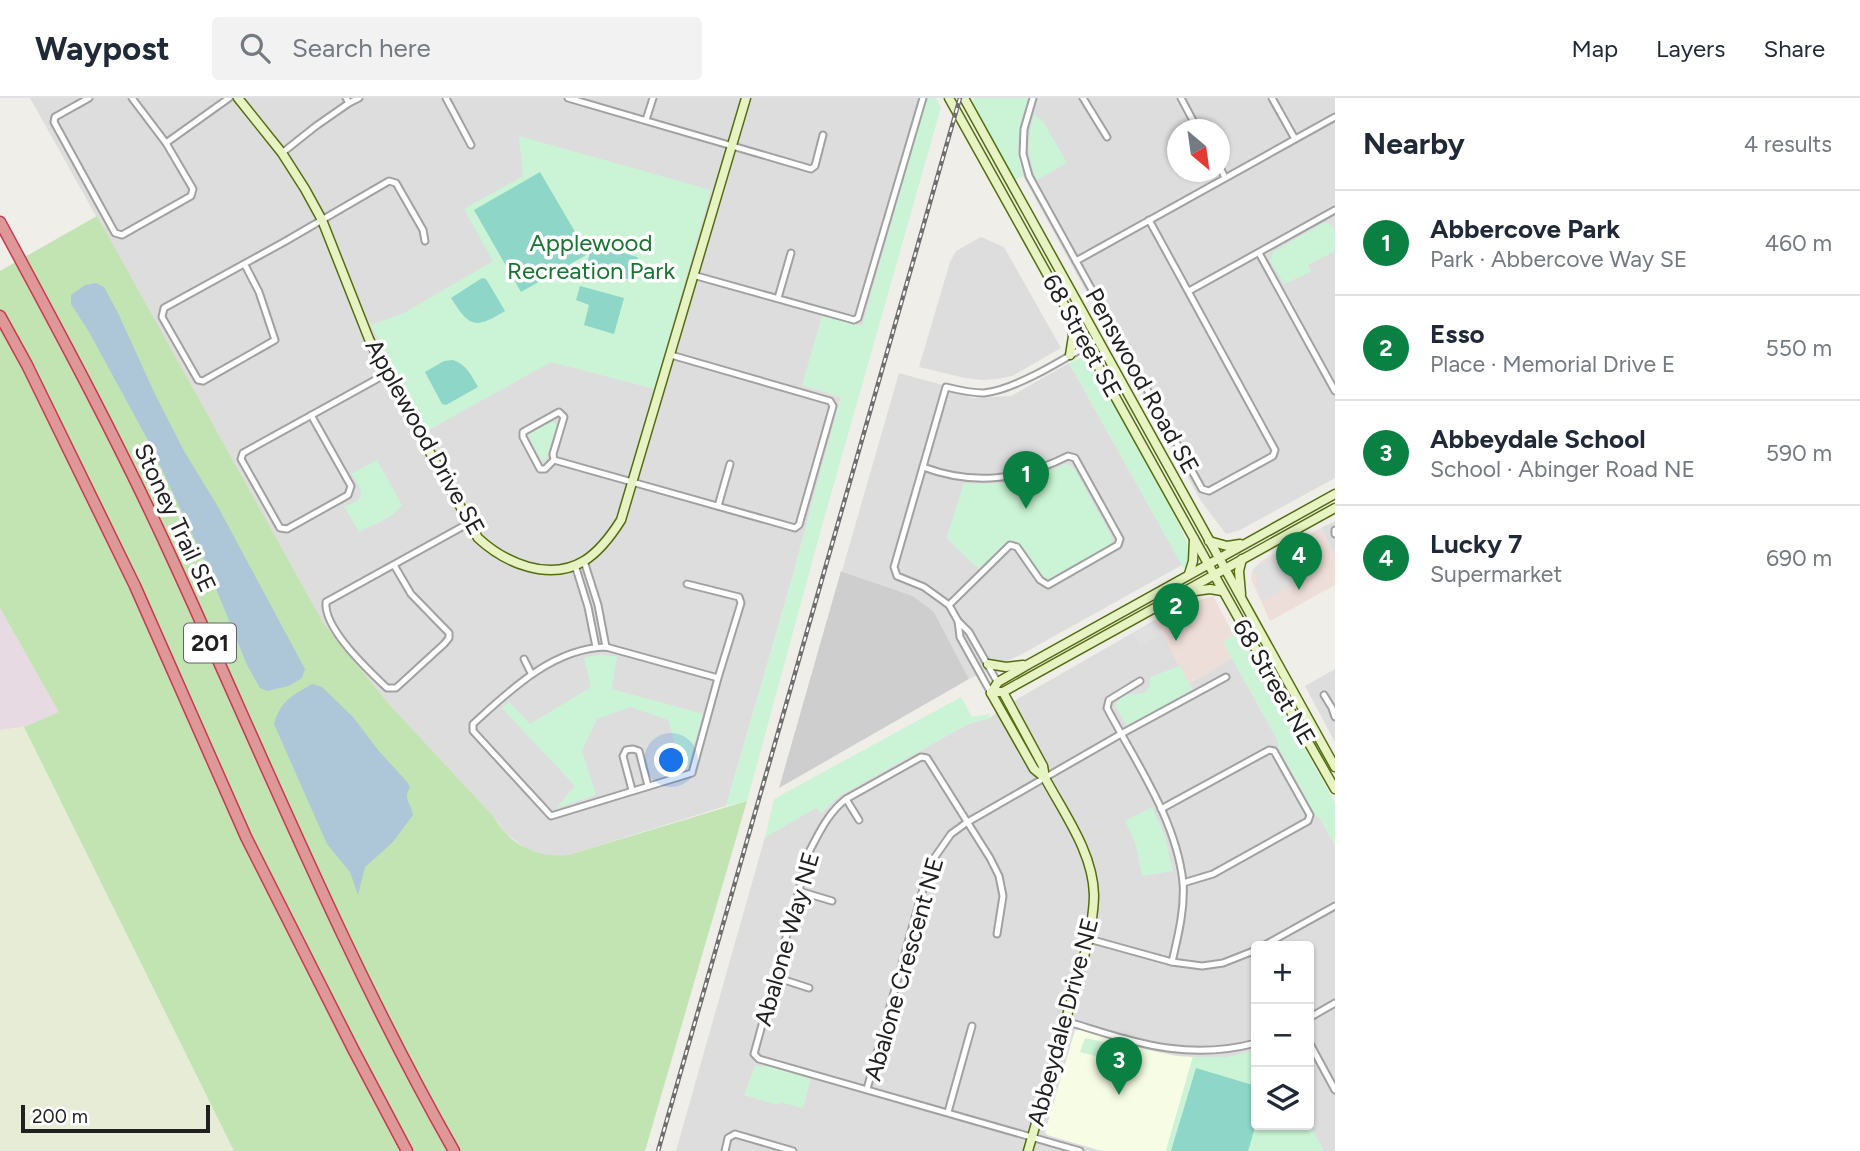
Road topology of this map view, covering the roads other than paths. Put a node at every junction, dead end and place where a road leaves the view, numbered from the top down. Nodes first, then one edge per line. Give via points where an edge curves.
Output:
1 (89, 98) edge
2 (132, 98) edge
3 (229, 98) edge
4 (238, 98) edge
5 (359, 98) edge
6 (446, 98) edge
7 (568, 98) edge
8 (653, 98) edge
9 (746, 98) edge
10 (923, 98) edge
11 (949, 98) edge
12 (964, 98) edge
13 (1033, 98) edge
14 (1083, 98) edge
15 (1181, 98) edge
16 (1272, 98) edge
17 (348, 101) edge
18 (1335, 117) edge
19 (1192, 119) edge
20 (646, 120) junction
21 (824, 135) dead end
22 (1107, 137) dead end
23 (1295, 139) junction
24 (166, 143) junction
25 (471, 145) dead end
26 (732, 145) junction
27 (282, 153) junction
28 (1230, 175) edge
29 (1218, 182) edge
30 (1334, 214) edge
31 (322, 220) junction
32 (1149, 220) junction
33 (0, 222) edge
34 (425, 241) dead end
35 (791, 253) dead end
36 (1259, 253) junction
37 (1076, 261) junction
38 (245, 265) junction
39 (693, 275) junction
40 (1189, 291) junction
41 (778, 298) junction
42 (0, 316) edge
43 (1072, 318) junction
44 (1098, 340) junction
45 (1087, 346) junction
46 (671, 355) junction
47 (1070, 355) junction
48 (386, 374) junction
49 (1335, 391) edge
50 (311, 415) junction
51 (554, 460) junction
52 (730, 464) dead end
53 (923, 467) junction
54 (632, 481) junction
55 (1335, 494) edge
56 (718, 506) junction
57 (1335, 508) edge
58 (469, 523) junction
59 (1194, 538) junction
60 (1209, 541) junction
61 (1246, 543) junction
62 (1219, 558) junction
63 (1242, 559) junction
64 (584, 561) junction
65 (1208, 564) junction
66 (394, 565) junction
67 (575, 565) junction
68 (1224, 569) junction
69 (1189, 574) junction
70 (1214, 575) junction
71 (687, 584) dead end
72 (1222, 591) junction
73 (1182, 593) junction
74 (1242, 601) junction
75 (598, 605) junction
76 (948, 605) junction
77 (588, 607) junction
78 (958, 621) junction
79 (606, 647) junction
80 (596, 648) junction
81 (524, 659) dead end
82 (988, 664) junction
83 (1029, 664) junction
84 (531, 673) junction
85 (1226, 677) dead end
86 (718, 678) junction
87 (1139, 681) dead end
88 (998, 682) junction
89 (1003, 692) junction
90 (991, 693) junction
91 (1324, 695) dead end
92 (1335, 717) edge
93 (1121, 734) junction
94 (1335, 767) edge
95 (1045, 778) junction
96 (648, 786) junction
97 (1335, 789) edge
98 (632, 790) junction
99 (846, 799) junction
100 (1161, 809) junction
101 (859, 820) dead end
102 (966, 822) junction
103 (1183, 883) junction
104 (799, 891) junction
105 (832, 901) dead end
106 (1335, 906) edge
107 (997, 934) dead end
108 (1089, 939) junction
109 (1272, 941) edge
110 (1251, 952) edge
111 (1172, 962) junction
112 (775, 977) junction
113 (809, 988) dead end
114 (1335, 1003) edge
115 (1314, 1015) edge
116 (1065, 1021) junction
117 (972, 1026) dead end
118 (1251, 1044) edge
119 (1314, 1051) edge
120 (866, 1089) junction
121 (1335, 1090) edge
122 (948, 1112) junction
123 (1032, 1137) junction
124 (407, 1151) edge
125 (453, 1151) edge
126 (725, 1151) edge
127 (793, 1151) edge
128 (1028, 1151) edge
129 (1080, 1151) edge

1 - 24 street via 55,117 54,122 116,233 122,235 191,196 193,189
2 - 24 street
3 - 24 street
4 - 27 street, Applewood Drive SE
5 - 17 street
6 - 25 street
7 - 20 street
8 - 20 street
9 - 26 street, Applewood Drive SE
10 - 41 street via 858,318
11 - 43 street, 68 Street SE
12 - 44 street, 68 Street SE
13 - 37 street via 1023,154 1029,176
14 - 22 street
15 - 19 street
16 - 23 street
17 - 27 street
18 - 23 street
20 - 26 street
21 - 26 street via 811,169
23 - 28 street
26 - 39 street, Applewood Drive SE
27 - 31 street, Applewood Drive SE
29 - 32 street
30 - 36 street
31 - 34 street via 389,181 397,183
31 - 38 street
31 - 48 street, Applewood Drive SE
32 - 37 street
32 - 40 street, Penswood Road SE
33 - 125 highway, Stoney Trail SE / 201 via 132,471 285,813
35 - 41 street
36 - 40 street
36 - 49 street
37 - 40 street, Penswood Road SE via 1202,489 1209,491 1273,456 1275,450
38 - 38 street via 164,308 162,317 198,380 275,340
39 - 41 street
39 - 46 street, Applewood Drive SE
42 - 124 highway, 201 via 130,575 246,837
43 - 45 street, 68 Street SE
43 - 47 street
44 - 45 street
44 - 60 street, 68 Street SE
45 - 47 street
45 - 59 street, 68 Street SE
46 - 54 street, Applewood Drive SE
46 - 56 street via 831,401 834,406 799,525 795,528
47 - 53 street via 997,390 984,393 946,387
48 - 50 street
48 - 58 street, Applewood Drive SE
50 - 50 street via 241,455 280,528 287,529 348,495 351,486
51 - 51 street via 540,469 523,432 559,412 564,417
51 - 54 street
52 - 56 street
53 - 76 street via 894,567 897,576 924,587
53 - 76 street via 986,479 1016,476 1068,456 1075,458 1120,539 1118,545 1048,585 1017,547 1010,545
54 - 56 street
54 - 64 street, Applewood Drive SE via 621,520 599,550
55 - 61 street
57 - 63 street
58 - 66 street
58 - 67 street, Applewood Drive SE via 478,538 507,560 539,569
59 - 65 street, 68 Street SE
59 - 69 street
60 - 61 street via 1227,546
60 - 62 street, 68 Street SE
61 - 62 street
62 - 65 street
62 - 68 street, 68 Street NE
63 - 68 street
63 - 74 street
64 - 67 street, Applewood Drive SE
64 - 75 street
65 - 69 street
65 - 70 street, 68 Street SE
66 - 66 street via 326,602 325,610 356,657 387,688 396,688 449,638 411,594
67 - 77 street
68 - 70 street
68 - 74 street, 68 Street NE
69 - 83 street
70 - 72 street, 68 Street NE
70 - 73 street
71 - 86 street via 739,597 741,603
72 - 73 street
72 - 97 street, 68 Street NE
73 - 89 street
74 - 94 street, 68 Street NE
75 - 77 street
75 - 79 street
76 - 78 street
77 - 80 street
78 - 82 street
78 - 90 street via 960,637
79 - 80 street
79 - 86 street
80 - 84 street
81 - 84 street
82 - 83 street
82 - 88 street
83 - 88 street
84 - 98 street via 473,724 473,731 551,816
85 - 93 street, Abalone Crescent NE
86 - 96 street via 692,773
87 - 93 street via 1109,700 1107,708
88 - 89 street
88 - 90 street
89 - 90 street
89 - 95 street, Abbeydale Drive NE
90 - 95 street, Abbeydale Drive NE via 1034,769
91 - 92 street
93 - 95 street, Abalone Crescent NE
93 - 100 street
95 - 102 street, Abalone Crescent NE
95 - 108 street, Abbeydale Drive NE via 1090,869 1094,911
96 - 98 street
96 - 98 street via 639,751 626,750 623,756
99 - 101 street
99 - 102 street, Abalone Way NE via 921,757 927,758
99 - 104 street, Abalone Way NE via 822,826
100 - 103 street
100 - 103 street via 1269,750 1274,751 1310,815 1308,821 1213,874
102 - 107 street via 999,876 1003,896
102 - 120 street, Abalone Crescent NE via 951,834 930,864
103 - 111 street
104 - 105 street
104 - 112 street, Abalone Way NE
106 - 109 street
108 - 111 street
108 - 116 street, Abbeydale Drive NE
110 - 111 street via 1202,966
112 - 113 street
112 - 120 street, Abalone Way NE via 754,1054
114 - 115 street
116 - 118 street via 1181,1051
116 - 123 street, Abbeydale Drive NE
117 - 122 street
119 - 121 street
120 - 122 street, Abalone Crescent NE
122 - 123 street, Abalone Crescent NE
123 - 128 street, Abbeydale Drive NE
123 - 129 street, Abalone Crescent NE
126 - 127 street via 734,1134

